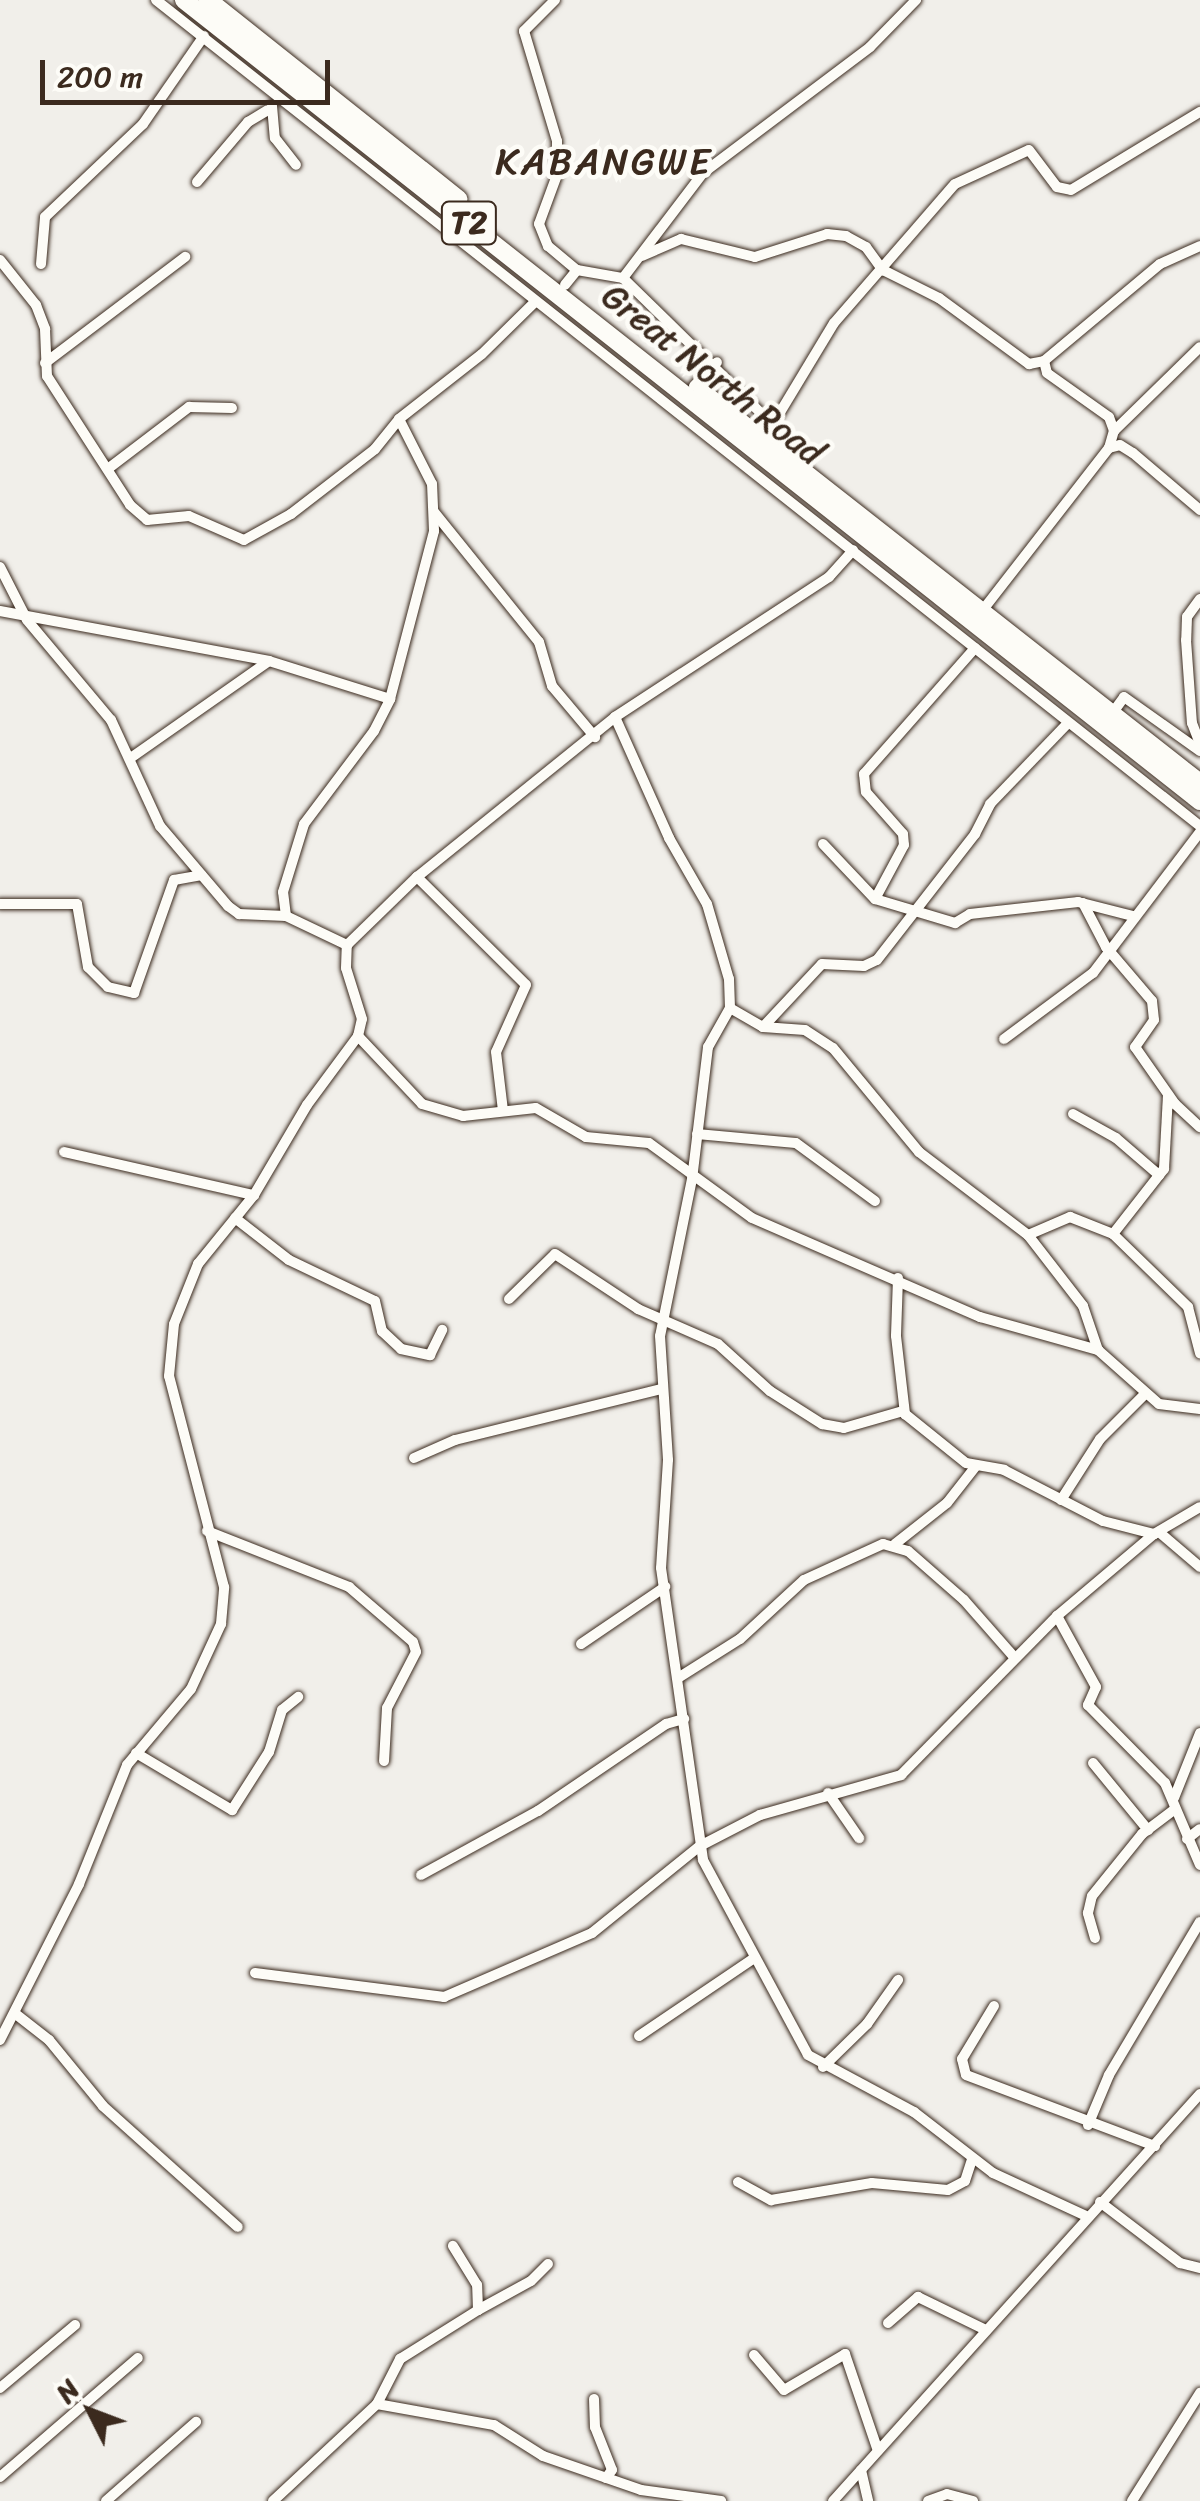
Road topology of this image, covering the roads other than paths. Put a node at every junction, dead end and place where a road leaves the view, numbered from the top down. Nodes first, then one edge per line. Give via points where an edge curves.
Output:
1 (156, 0) edge
2 (184, 0) edge
3 (208, 0) edge
4 (556, 0) edge
5 (916, 0) edge
6 (204, 36) junction
7 (280, 98) junction
8 (268, 110) junction
9 (1200, 112) edge
10 (296, 165) dead end
11 (197, 182) dead end
12 (1200, 246) edge
13 (642, 256) junction
14 (185, 257) dead end
15 (0, 260) edge
16 (41, 264) dead end
17 (883, 270) junction
18 (571, 277) junction
19 (623, 278) junction
20 (535, 302) junction
21 (1200, 347) edge
22 (1044, 361) junction
23 (45, 362) junction
24 (716, 362) junction
25 (694, 386) junction
26 (232, 408) dead end
27 (400, 419) junction
28 (768, 431) junction
29 (1114, 431) junction
30 (1108, 448) junction
31 (109, 468) junction
32 (1200, 510) edge
33 (433, 511) junction
34 (853, 550) junction
35 (0, 566) edge
36 (1200, 599) edge
37 (0, 611) edge
38 (982, 612) junction
39 (27, 620) junction
40 (975, 648) junction
41 (268, 661) junction
42 (390, 699) junction
43 (1111, 715) junction
44 (615, 718) junction
45 (1068, 723) junction
46 (595, 737) junction
47 (1200, 748) edge
48 (132, 756) junction
49 (1200, 783) edge
50 (1200, 800) edge
51 (1200, 829) edge
52 (823, 844) dead end
53 (204, 875) junction
54 (417, 877) junction
55 (875, 899) junction
56 (1083, 903) junction
57 (0, 904) edge
58 (915, 912) junction
59 (286, 916) junction
60 (1133, 916) junction
61 (347, 945) junction
62 (1110, 952) junction
63 (730, 1008) junction
64 (763, 1028) junction
65 (358, 1036) junction
66 (1004, 1038) dead end
67 (1168, 1095) junction
68 (503, 1111) junction
69 (1073, 1114) dead end
70 (1200, 1126) edge
71 (697, 1134) junction
72 (64, 1152) dead end
73 (1159, 1174) junction
74 (692, 1179) junction
75 (254, 1195) junction
76 (875, 1201) dead end
77 (234, 1218) junction
78 (1113, 1234) junction
79 (1028, 1236) junction
80 (898, 1278) junction
81 (509, 1299) dead end
82 (661, 1318) junction
83 (442, 1330) dead end
84 (1098, 1350) junction
85 (1200, 1353) edge
86 (661, 1389) junction
87 (1144, 1395) junction
88 (1200, 1409) edge
89 (903, 1411) junction
90 (414, 1458) dead end
91 (976, 1466) junction
92 (1061, 1500) junction
93 (1200, 1507) edge
94 (206, 1531) junction
95 (1156, 1533) junction
96 (895, 1544) junction
97 (1200, 1567) edge
98 (665, 1587) junction
99 (1057, 1616) junction
100 (581, 1644) dead end
101 (1014, 1657) junction
102 (678, 1678) junction
103 (298, 1698) dead end
104 (684, 1720) junction
105 (1200, 1732) edge
106 (136, 1753) junction
107 (384, 1761) dead end
108 (1093, 1764) dead end
109 (828, 1793) junction
110 (1174, 1804) junction
111 (1200, 1829) edge
112 (1148, 1830) junction
113 (859, 1838) dead end
114 (1187, 1840) junction
115 (700, 1846) junction
116 (1200, 1865) edge
117 (421, 1875) dead end
118 (1200, 1922) edge
119 (1096, 1938) dead end
120 (754, 1958) junction
121 (255, 1972) dead end
122 (898, 1980) dead end
123 (994, 2006) dead end
124 (17, 2015) junction
125 (639, 2036) dead end
126 (0, 2040) edge
127 (824, 2067) junction
128 (1200, 2094) edge
129 (1088, 2124) junction
130 (1156, 2146) junction
131 (972, 2159) junction
132 (738, 2182) dead end
133 (1100, 2202) junction
134 (1086, 2216) junction
135 (238, 2227) dead end
136 (452, 2246) dead end
137 (548, 2264) dead end
138 (1200, 2268) edge
139 (478, 2310) junction
140 (888, 2323) dead end
141 (75, 2325) dead end
142 (986, 2330) junction
143 (754, 2355) dead end
144 (138, 2358) dead end
145 (0, 2388) edge
146 (1200, 2393) edge
147 (594, 2399) dead end
148 (378, 2404) junction
149 (196, 2422) dead end
150 (878, 2452) junction
151 (861, 2470) junction
152 (0, 2477) edge
153 (606, 2478) junction
154 (106, 2501) edge
155 (273, 2501) edge
156 (721, 2501) edge
157 (833, 2501) edge
158 (868, 2501) edge
159 (928, 2501) edge
160 (972, 2501) edge
161 (1132, 2501) edge

1 - 6 street
2 - 50 main road, Great North Road / T2
3 - 18 main road, Great North Road / T2
4 - 18 street via 524,31 557,141 556,175 539,224
5 - 13 street via 870,47 703,172
6 - 7 street
6 - 16 street via 143,124 44,217
7 - 8 street
7 - 20 street
8 - 10 street via 275,138
8 - 11 street via 248,122
9 - 17 street via 1070,190 1057,187 1029,150 965,177 940,197
12 - 22 street via 1160,264
13 - 17 street via 690,239 758,257 827,234 866,247
13 - 19 street
14 - 23 street
15 - 23 street via 36,305
17 - 22 street via 939,298 1017,360
17 - 28 street via 834,323
18 - 19 street
18 - 25 main road, Great North Road / T2
19 - 24 street
20 - 27 street
20 - 34 street
21 - 29 street
22 - 29 street via 1047,373 1109,416
23 - 31 street via 70,414
24 - 25 street
24 - 28 street
25 - 28 main road, Great North Road / T2
26 - 31 street via 189,407
27 - 31 street via 375,449 291,514 244,540 189,516 147,520
27 - 33 street via 432,484
28 - 38 main road, Great North Road / T2
29 - 30 street
30 - 32 street via 1120,445 1133,453
30 - 38 street
33 - 42 street via 434,531
33 - 46 street via 539,642 550,661 552,686
34 - 40 street
34 - 44 street via 829,577
35 - 39 street
36 - 47 street via 1187,617 1186,640
37 - 39 street
38 - 43 main road, Great North Road / T2
39 - 41 street
39 - 48 street via 86,685
40 - 45 street
40 - 55 street via 864,774 861,785 904,845
41 - 42 street
41 - 48 street
42 - 59 street via 304,824 283,892
43 - 47 street via 1124,697
43 - 49 main road, Great North Road / T2
44 - 46 street
44 - 63 street via 707,904 729,980
45 - 51 street
45 - 58 street via 990,804
46 - 54 street
48 - 53 street via 160,826
51 - 60 street
52 - 55 street
53 - 57 street via 190,872 174,880 134,993 108,988 88,967 77,904
53 - 59 street via 239,914
54 - 61 street
54 - 68 street via 526,985 496,1052
55 - 58 street
56 - 58 street via 970,914 955,923
56 - 60 street
56 - 62 street
58 - 64 street via 877,960 819,966
59 - 61 street
60 - 62 street
61 - 65 street via 346,968 362,1019
62 - 66 street
62 - 67 street via 1152,1001 1154,1020 1134,1043
63 - 64 street
63 - 71 street via 708,1047
64 - 79 street via 806,1030 834,1048 919,1152
65 - 68 street via 422,1104 463,1116
65 - 75 street
67 - 70 street
67 - 73 street via 1166,1164
68 - 74 street via 536,1108 586,1137 649,1143
69 - 73 street
71 - 74 street
71 - 76 street via 796,1142
72 - 75 street
73 - 78 street
74 - 80 street via 752,1218
74 - 82 street
75 - 77 street
77 - 83 street via 290,1260 376,1301 382,1331 401,1349 430,1355
77 - 94 street via 183,1293 170,1355 173,1400
78 - 79 street via 1068,1217
78 - 85 street via 1188,1307
79 - 84 street via 1083,1306
80 - 84 street via 988,1321
80 - 89 street
81 - 82 street via 555,1254
82 - 86 street
82 - 89 street via 718,1344 770,1392 822,1424 844,1428
84 - 87 street
86 - 90 street via 455,1440
86 - 98 street via 668,1460
87 - 88 street via 1170,1409
87 - 92 street via 1100,1438
89 - 91 street
91 - 92 street via 1008,1472
91 - 96 street via 947,1503
92 - 95 street
93 - 95 street
94 - 106 street via 224,1588 222,1624 190,1689
94 - 107 street via 349,1588 413,1642 416,1652 387,1708
95 - 97 street
95 - 99 street
96 - 101 street via 964,1600
96 - 102 street via 876,1546 804,1580 740,1639
98 - 100 street
98 - 102 street
99 - 101 street
99 - 110 street via 1097,1689 1088,1705
101 - 109 street via 941,1741 901,1774
102 - 104 street
103 - 106 street via 282,1710 270,1752 232,1810
104 - 115 street
104 - 117 street via 666,1724 538,1811
105 - 110 street
106 - 124 street
108 - 112 street
109 - 113 street
109 - 115 street via 760,1815
110 - 112 street
110 - 114 street
111 - 114 street
112 - 119 street via 1092,1896 1088,1912
114 - 116 street
115 - 120 street via 724,1908
115 - 121 street via 603,1928 462,1993 335,1987
118 - 129 street via 1108,2076
120 - 125 street
120 - 127 street via 808,2055
122 - 127 street
123 - 129 street via 961,2070
124 - 126 street
124 - 135 street via 49,2040 103,2106
127 - 131 street via 914,2112
128 - 130 street
129 - 130 street
130 - 133 street
131 - 132 street via 965,2181 948,2190 872,2183 771,2200
131 - 134 street
133 - 134 street
133 - 138 street via 1180,2263
134 - 142 street
136 - 139 street via 477,2284
137 - 139 street
139 - 148 street via 400,2359
140 - 142 street via 918,2296
141 - 145 street
142 - 150 street
143 - 150 street via 784,2390 845,2354
144 - 152 street
146 - 161 street
147 - 153 street via 612,2470
148 - 153 street via 494,2425 543,2456
148 - 155 street
149 - 154 street
150 - 151 street
151 - 157 street
151 - 158 street
153 - 156 street via 667,2496
159 - 160 street via 947,2494

